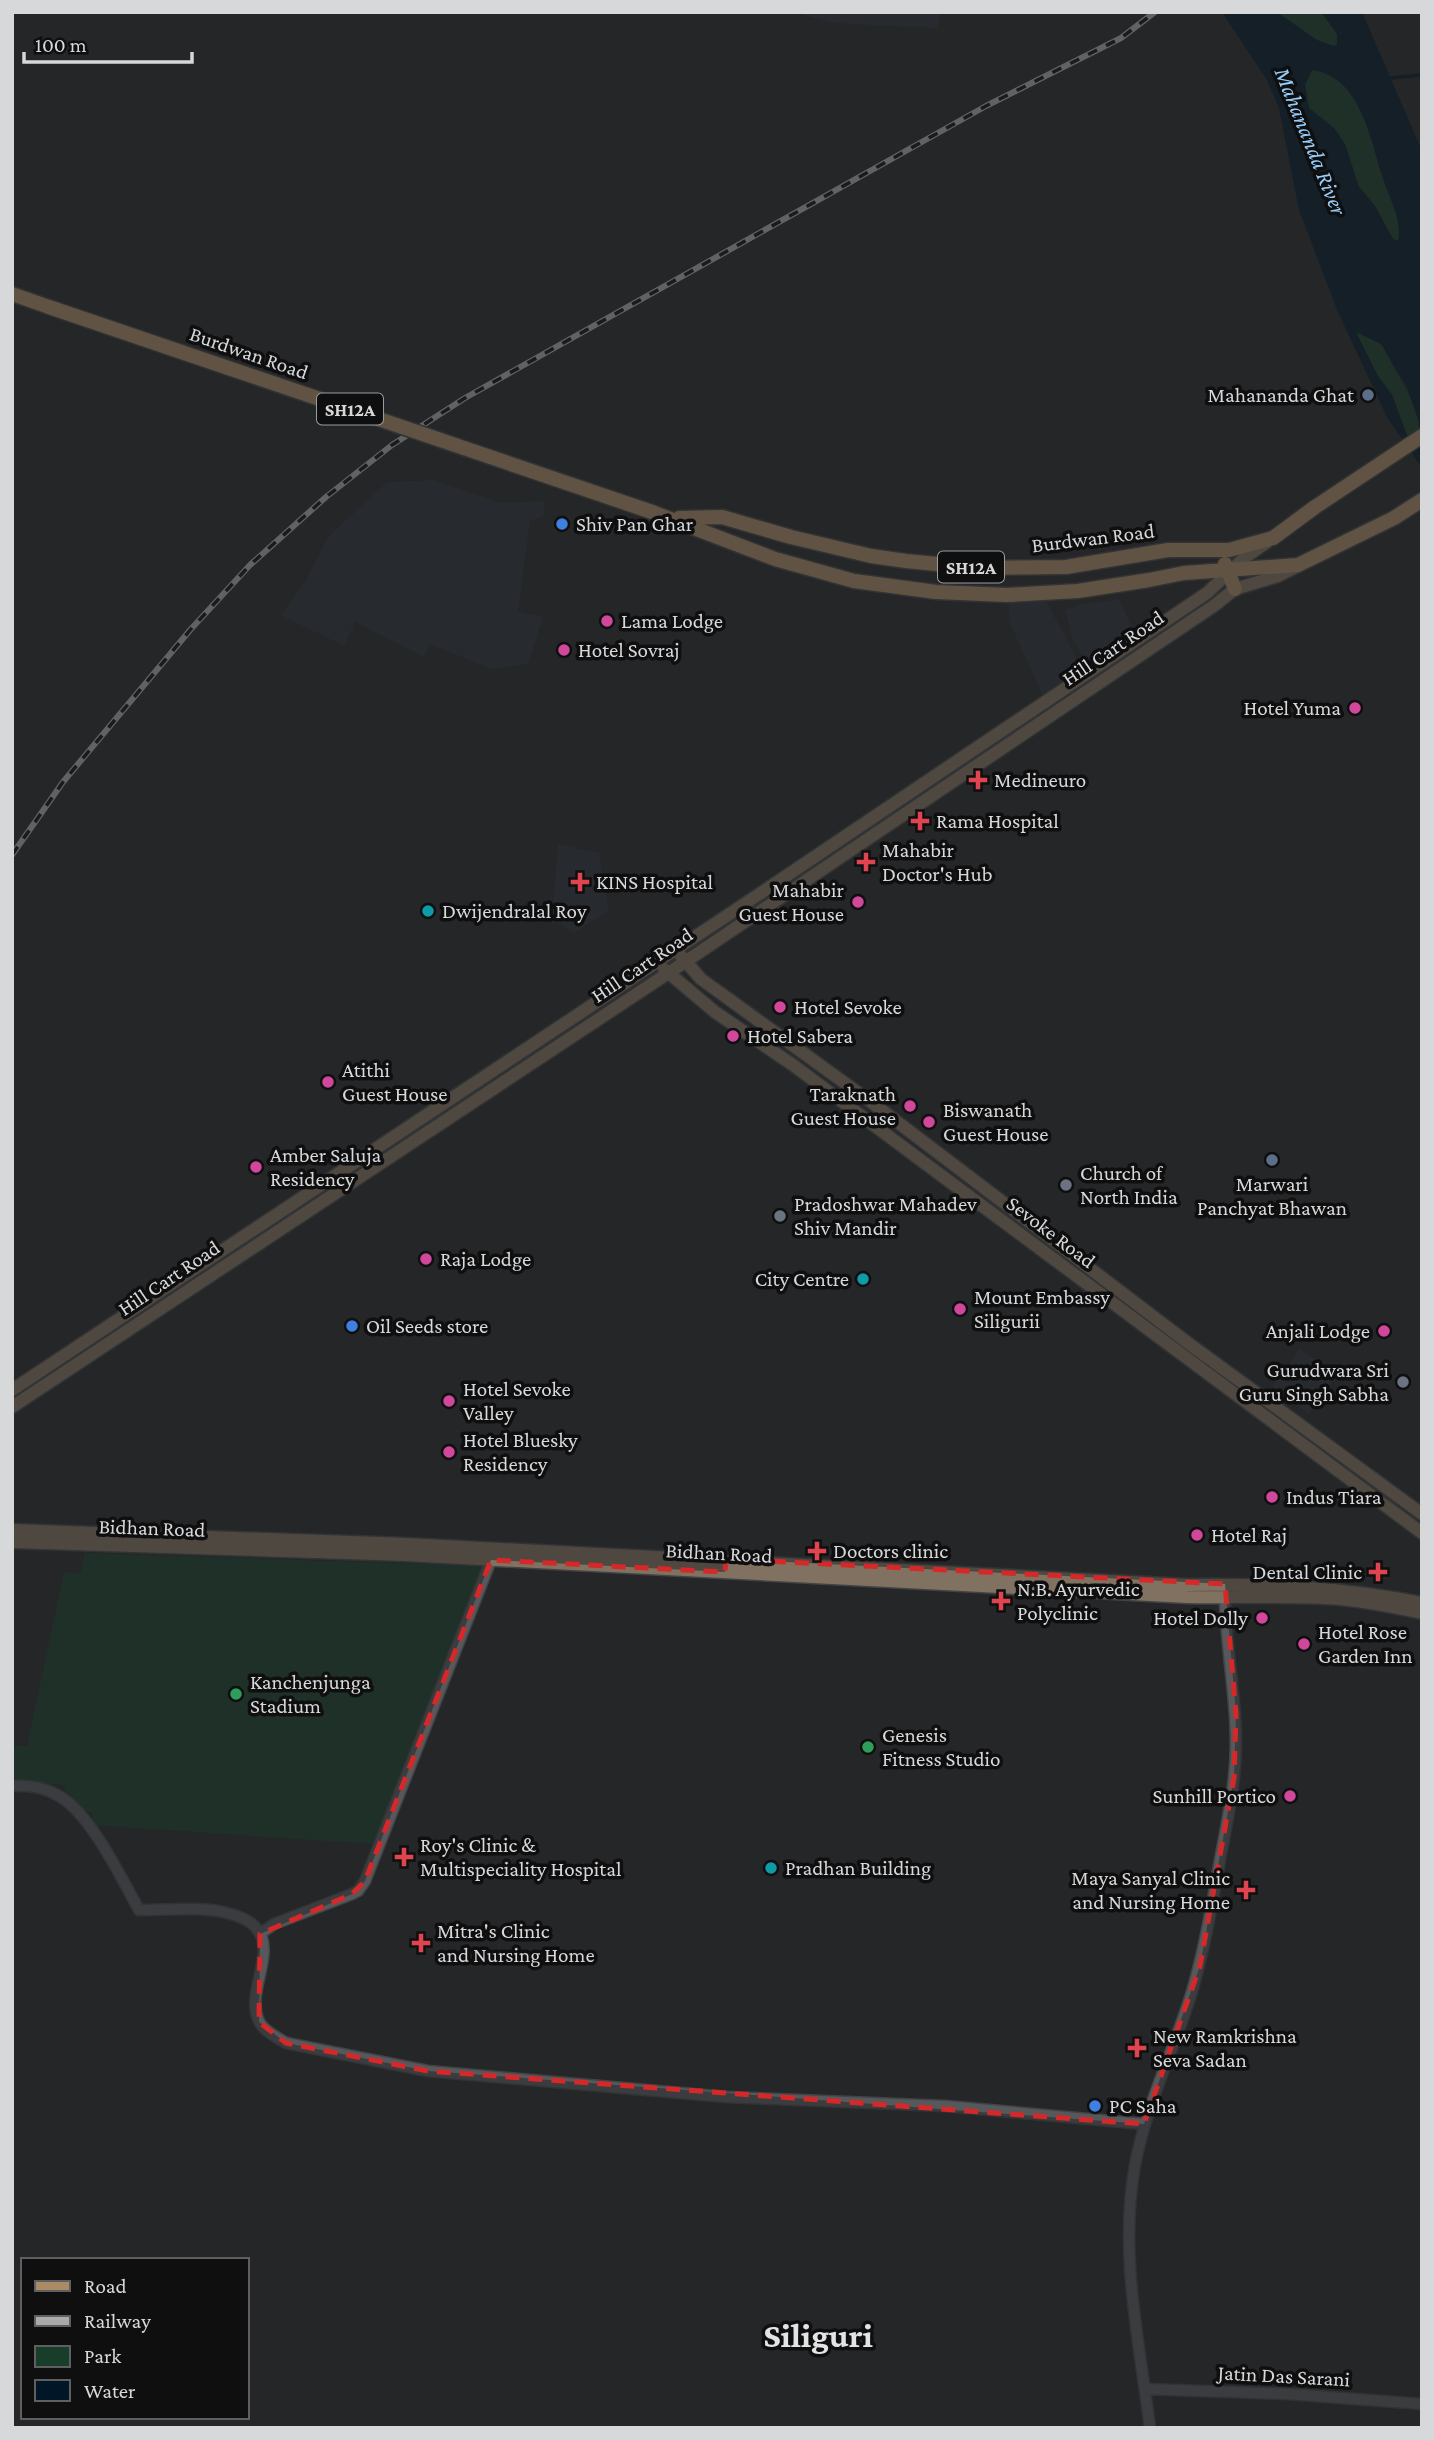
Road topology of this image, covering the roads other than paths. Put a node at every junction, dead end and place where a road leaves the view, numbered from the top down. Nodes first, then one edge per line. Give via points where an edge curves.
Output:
1 (12, 294) edge
2 (1422, 436) edge
3 (1422, 500) edge
4 (671, 518) junction
5 (1273, 538) junction
6 (1215, 552) junction
7 (1298, 565) junction
8 (1229, 571) junction
9 (1235, 589) junction
10 (677, 950) junction
11 (659, 961) junction
12 (685, 962) junction
13 (667, 974) junction
14 (848, 1085) junction
15 (839, 1100) junction
16 (1009, 1208) junction
17 (1001, 1219) junction
18 (12, 1390) edge
19 (12, 1407) edge
20 (1298, 1423) junction
21 (1290, 1434) junction
22 (1318, 1437) junction
23 (1310, 1449) junction
24 (1422, 1514) edge
25 (12, 1530) edge
26 (1422, 1533) edge
27 (12, 1542) edge
28 (187, 1543) junction
29 (494, 1555) junction
30 (725, 1566) junction
31 (933, 1570) junction
32 (932, 1585) junction
33 (1225, 1591) junction
34 (1422, 1603) edge
35 (1422, 1613) edge
36 (12, 1786) edge
37 (260, 1934) junction
38 (1144, 2124) junction
39 (1145, 2389) junction
40 (1422, 2404) edge
41 (1150, 2428) edge

1 - 4 main road, Burdwan Road / SH12A, bridge
2 - 5 main road, Hill Cart Road / SH12A
3 - 7 main road, Hill Cart Road / SH12A
4 - 6 main road, Burdwan Road / SH12A via 722,517 871,555 978,568 1079,565 1168,550
4 - 8 main road, Burdwan Road / SH12A via 813,570 854,581 936,592 1042,594 1184,573
5 - 6 main road, Burdwan Road / SH12A
5 - 8 main road, Hill Cart Road
6 - 8 main road
7 - 8 main road, Hill Cart Road / SH12A
7 - 9 main road, Hill Cart Road
8 - 9 main road
8 - 10 main road, Hill Cart Road via 1207,593
9 - 12 main road, Hill Cart Road
10 - 11 main road, Hill Cart Road
10 - 12 main road, Sevoke Road
11 - 13 main road, Sevoke Road
11 - 18 main road, Hill Cart Road
12 - 13 main road, Hill Cart Road
12 - 14 main road, Sevoke Road via 701,979
13 - 15 main road, Sevoke Road
13 - 19 main road, Hill Cart Road
14 - 15 main road
14 - 16 main road, Sevoke Road
15 - 17 main road, Sevoke Road
16 - 17 main road
16 - 20 main road, Sevoke Road
17 - 21 main road, Sevoke Road
20 - 21 main road
20 - 22 main road, Sevoke Road
21 - 23 main road, Sevoke Road
22 - 23 main road
22 - 24 main road, Sevoke Road
23 - 26 main road, Sevoke Road
25 - 28 main road, Bidhan Road
27 - 28 main road, Bidhan Road
28 - 29 main road, Bidhan Road
29 - 30 main road, Bidhan Road
29 - 37 street via 365,1881 358,1891 274,1924
30 - 31 main road, Bidhan Road
30 - 32 main road, Bidhan Road
31 - 32 main road
31 - 33 main road, Bidhan Road
32 - 33 main road, Bidhan Road
33 - 34 main road, Bidhan Road via 1339,1589
33 - 35 main road, Bidhan Road via 1338,1599
33 - 38 street via 1236,1714 1234,1778 1200,1966
36 - 37 street via 27,1785 62,1797 98,1837 139,1910 223,1912 252,1924
37 - 38 street via 264,1954 256,1993 259,2022 286,2043 428,2071 479,2076 726,2097 945,2106
38 - 39 street via 1130,2213 1130,2287
39 - 40 street, Jatin Das Sarani
39 - 41 street

